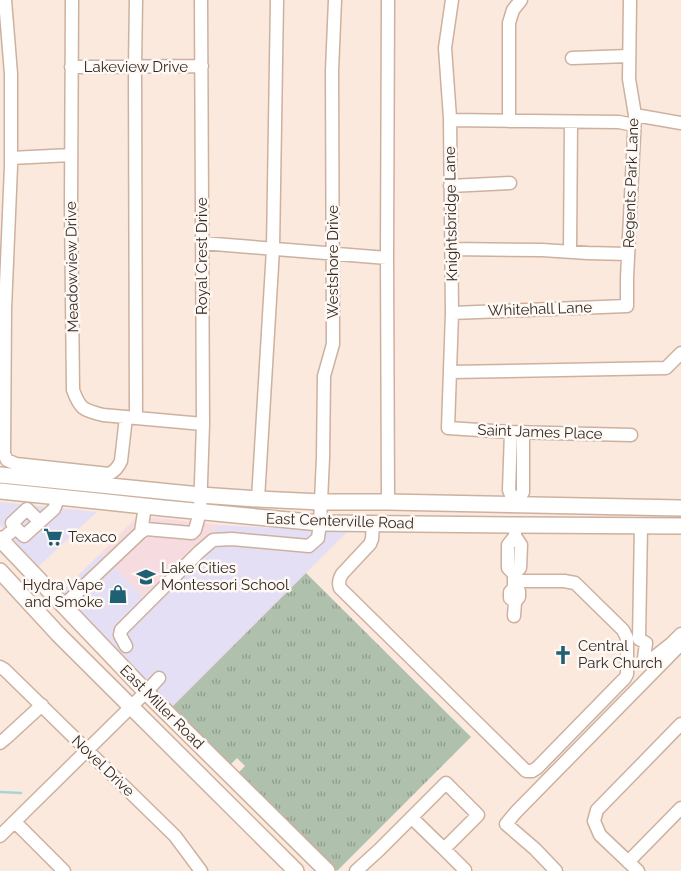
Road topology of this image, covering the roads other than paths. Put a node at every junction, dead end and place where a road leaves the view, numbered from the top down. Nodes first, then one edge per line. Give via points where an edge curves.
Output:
1 (5, 0) edge
2 (72, 0) edge
3 (136, 0) edge
4 (201, 0) edge
5 (277, 0) edge
6 (335, 0) edge
7 (388, 0) edge
8 (452, 0) edge
9 (521, 0) edge
10 (630, 0) edge
11 (629, 56) junction
12 (572, 58) dead end
13 (135, 66) junction
14 (202, 66) junction
15 (71, 67) junction
16 (450, 120) junction
17 (634, 120) junction
18 (509, 121) junction
19 (571, 122) junction
20 (681, 123) edge
21 (71, 155) junction
22 (11, 158) junction
23 (510, 183) dead end
24 (450, 186) junction
25 (202, 243) junction
26 (273, 249) junction
27 (451, 249) junction
28 (570, 250) junction
29 (333, 254) junction
30 (628, 254) junction
31 (387, 258) junction
32 (627, 306) joint
33 (452, 313) junction
34 (681, 353) edge
35 (450, 372) junction
36 (131, 418) junction
37 (203, 424) junction
38 (448, 428) joint
39 (517, 432) junction
40 (631, 435) dead end
41 (0, 475) edge
42 (60, 481) junction
43 (2, 492) edge
44 (200, 495) junction
45 (59, 497) junction
46 (258, 499) junction
47 (321, 502) junction
48 (388, 502) junction
49 (515, 505) junction
50 (145, 506) junction
51 (641, 507) junction
52 (681, 508) edge
53 (200, 512) junction
54 (40, 522) junction
55 (320, 523) junction
56 (373, 524) junction
57 (641, 526) junction
58 (681, 526) edge
59 (16, 528) junction
60 (515, 531) junction
61 (141, 532) junction
62 (1, 540) edge
63 (0, 571) edge
64 (514, 581) junction
65 (63, 606) junction
66 (514, 616) dead end
67 (681, 634) edge
68 (681, 644) edge
69 (126, 646) dead end
70 (0, 667) edge
71 (159, 678) dead end
72 (146, 692) junction
73 (42, 705) junction
74 (131, 706) junction
75 (681, 724) edge
76 (0, 743) edge
77 (87, 750) junction
78 (681, 808) edge
79 (412, 818) junction
80 (15, 822) junction
81 (0, 836) edge
82 (444, 849) junction
83 (633, 866) edge
84 (465, 870) edge
85 (64, 871) edge
86 (201, 871) edge
87 (296, 871) edge
88 (327, 871) edge
89 (356, 871) edge
90 (556, 871) edge

1 - 22 street via 11,74
2 - 15 street, Meadowview Drive
3 - 13 street
4 - 14 street, Royal Crest Drive
5 - 26 street
6 - 29 street, Westshore Drive
7 - 31 street
8 - 16 street, Knightsbridge Lane via 445,48
9 - 18 street via 509,23
10 - 11 street, Regents Park Lane
11 - 12 street
11 - 17 street, Regents Park Lane
13 - 14 street, Lakeview Drive
13 - 15 street, Lakeview Drive
13 - 36 street
14 - 25 street, Royal Crest Drive
15 - 21 street, Meadowview Drive
16 - 18 street
16 - 24 street, Knightsbridge Lane
17 - 19 street
17 - 20 street
17 - 30 street, Regents Park Lane
18 - 19 street
19 - 28 street
21 - 22 street
21 - 36 street, Meadowview Drive via 73,390 78,403 88,411
22 - 36 street via 4,454 7,460 16,464 108,474 121,461
23 - 24 street
24 - 27 street, Knightsbridge Lane
25 - 26 street
25 - 37 street, Royal Crest Drive
26 - 29 street
26 - 46 street
27 - 28 street
27 - 33 street, Knightsbridge Lane
28 - 30 street
29 - 31 street
29 - 47 street, Westshore Drive via 333,344 324,376
30 - 32 street, Regents Park Lane
31 - 48 street
32 - 33 street, Whitehall Lane
33 - 35 street, Knightsbridge Lane
34 - 35 street via 666,368
35 - 38 street, Knightsbridge Lane
36 - 37 street, Meadowview Drive
37 - 44 street, Royal Crest Drive
38 - 39 street, Saint James Place
39 - 40 street, Saint James Place
39 - 49 street via 509,490
41 - 42 main road, East Centerville Road
42 - 44 main road, East Centerville Road
42 - 45 main road
43 - 45 main road, East Centerville Road
44 - 46 main road, East Centerville Road
44 - 53 street, Royal Crest Drive
45 - 50 main road, East Centerville Road
45 - 54 street via 54,509
46 - 47 main road, East Centerville Road
47 - 48 main road, East Centerville Road
47 - 55 street, Westshore Drive
48 - 49 main road, East Centerville Road
49 - 51 main road, East Centerville Road
49 - 60 main road
50 - 53 main road, East Centerville Road
50 - 61 street
51 - 52 main road, East Centerville Road
51 - 57 main road
53 - 55 main road, East Centerville Road
53 - 61 street via 192,533 146,529
54 - 59 street via 24,536
54 - 59 street via 27,509 12,524
55 - 56 main road, East Centerville Road
55 - 69 street via 318,538 309,546 213,540 121,630
56 - 60 main road, East Centerville Road
56 - 64 street via 370,544 342,574 338,584 340,588 526,771 532,771 625,678 627,638 623,630 575,583
57 - 58 main road, East Centerville Road
57 - 60 main road, East Centerville Road
57 - 67 street via 639,639 646,643 644,659 652,659
59 - 62 street
60 - 64 street via 508,545 508,568
61 - 65 street
62 - 65 main road, East Miller Road
63 - 74 main road, East Miller Road
64 - 66 street via 519,591
65 - 72 main road, East Miller Road
68 - 90 street via 506,824
70 - 73 street, Novel Drive
71 - 72 street
72 - 74 street
72 - 88 main road, East Miller Road
73 - 76 street
73 - 77 street, Novel Drive
74 - 77 street
74 - 87 main road, East Miller Road
75 - 83 street via 597,810 594,821 600,835
77 - 80 street
77 - 86 street, Novel Drive via 175,836
78 - 83 street
79 - 82 street
79 - 82 street via 446,783 478,815
79 - 89 street
80 - 81 street
80 - 85 street
82 - 84 street

